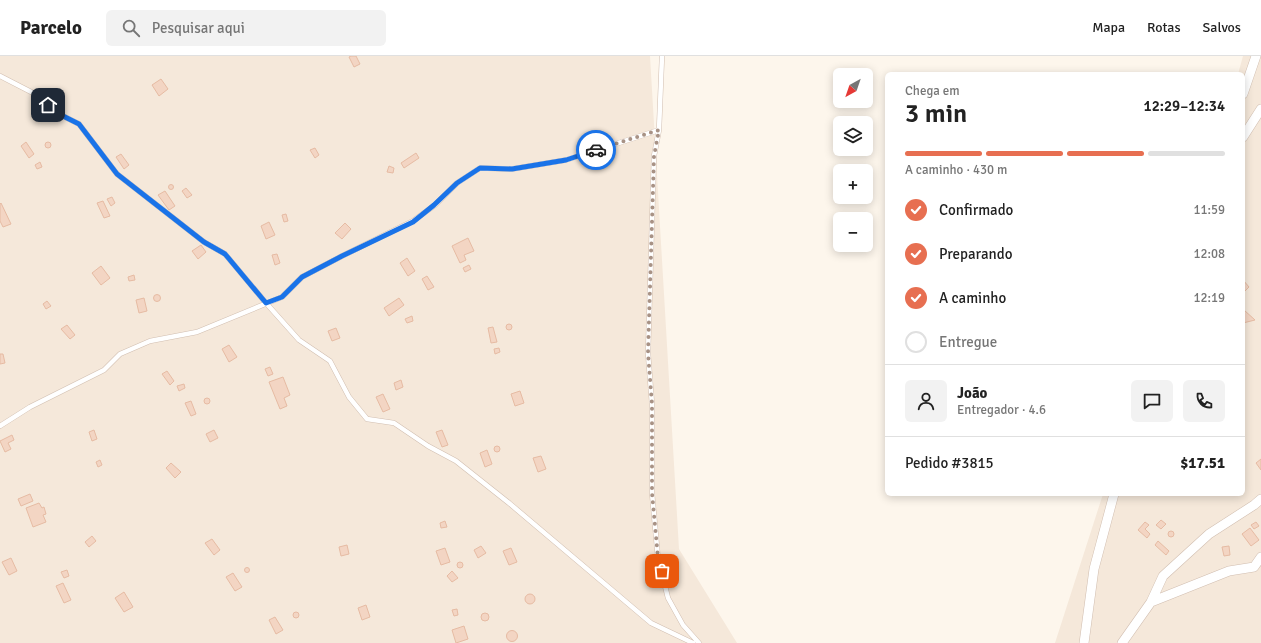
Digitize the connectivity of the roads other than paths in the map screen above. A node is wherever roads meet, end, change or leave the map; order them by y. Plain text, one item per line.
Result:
1 (662, 56) edge
2 (1256, 56) edge
3 (0, 76) edge
4 (1245, 88) edge
5 (1261, 109) edge
6 (659, 130) junction
7 (1245, 134) edge
8 (266, 303) junction
9 (0, 426) edge
10 (1113, 496) edge
11 (1261, 499) edge
12 (1261, 557) edge
13 (1151, 602) junction
14 (693, 643) edge
15 (700, 643) edge
16 (1084, 643) edge
17 (1122, 643) edge

1 - 6 lane
2 - 4 street
3 - 8 lane
5 - 7 street
6 - 8 lane
6 - 15 lane
8 - 9 lane
8 - 14 lane
10 - 16 street
11 - 13 street
12 - 13 street
13 - 17 street

